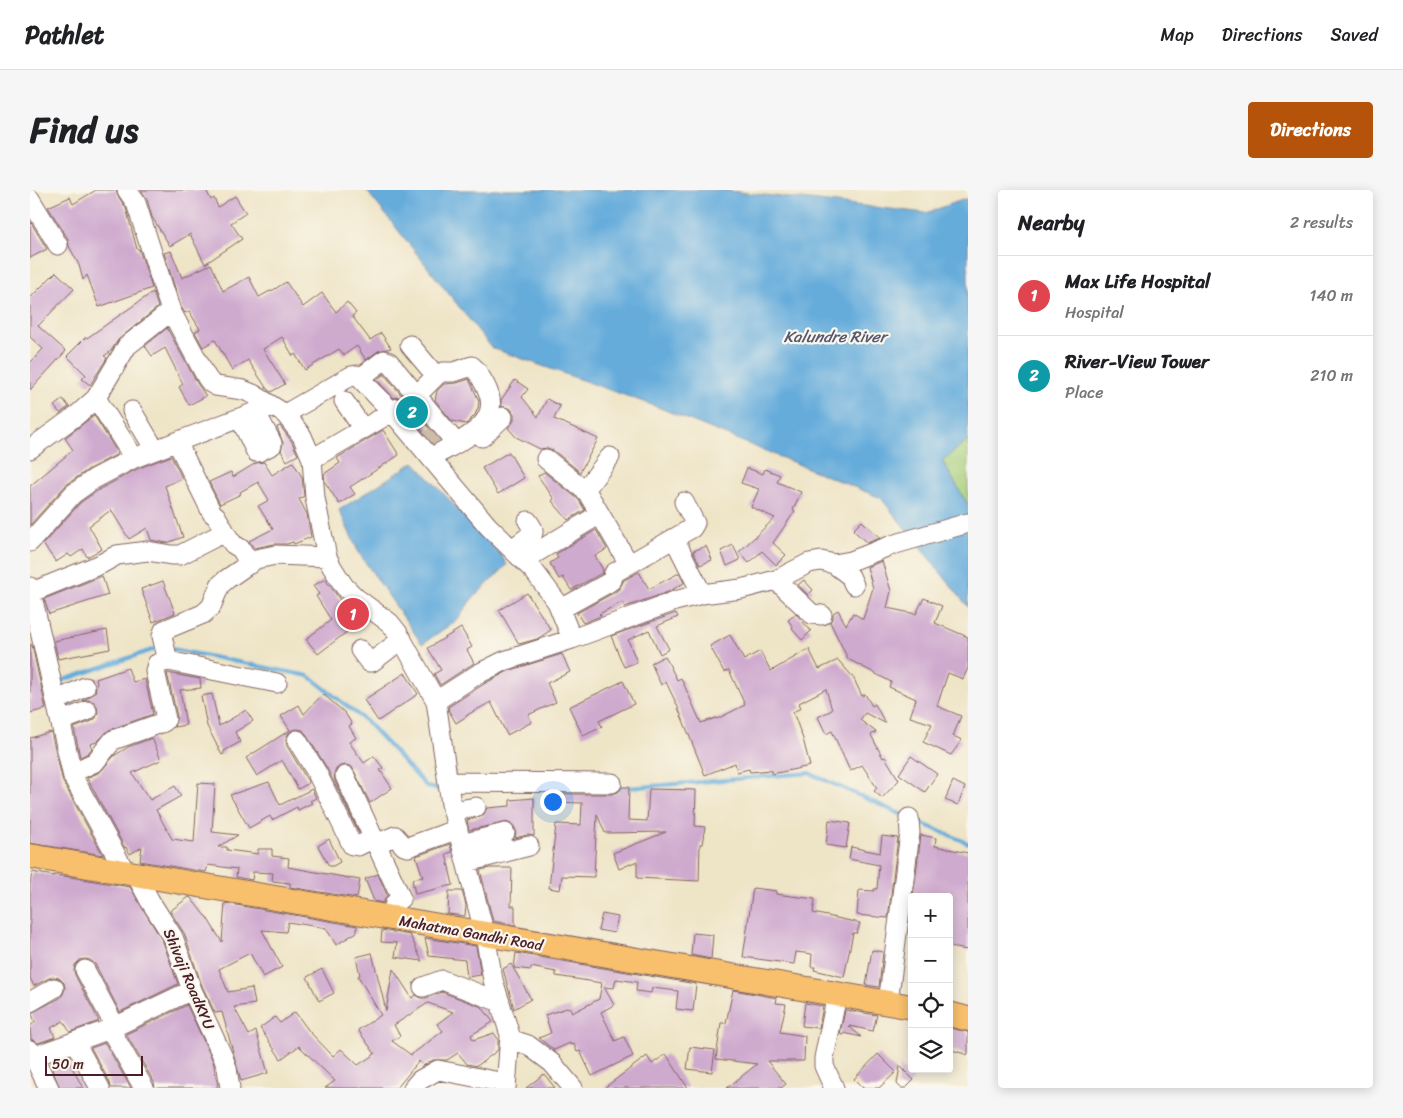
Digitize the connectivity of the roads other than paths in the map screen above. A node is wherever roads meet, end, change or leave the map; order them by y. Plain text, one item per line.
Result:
1 (34, 190) edge
2 (127, 190) edge
3 (30, 191) edge
4 (30, 199) edge
5 (58, 245) dead end
6 (171, 311) junction
7 (410, 345) dead end
8 (436, 376) junction
9 (360, 378) junction
10 (416, 396) junction
11 (96, 398) junction
12 (344, 401) dead end
13 (394, 409) junction
14 (132, 411) dead end
15 (263, 413) junction
16 (503, 417) dead end
17 (363, 429) junction
18 (178, 442) junction
19 (437, 445) junction
20 (30, 449) edge
21 (155, 450) junction
22 (610, 457) dead end
23 (134, 458) junction
24 (546, 459) dead end
25 (312, 460) junction
26 (585, 490) junction
27 (684, 502) dead end
28 (600, 514) junction
29 (528, 521) dead end
30 (968, 524) edge
31 (225, 532) junction
32 (674, 538) junction
33 (30, 542) edge
34 (518, 554) junction
35 (327, 557) junction
36 (250, 564) junction
37 (629, 564) junction
38 (834, 564) junction
39 (776, 580) junction
40 (854, 585) dead end
41 (31, 589) edge
42 (702, 594) junction
43 (561, 609) junction
44 (822, 616) dead end
45 (34, 621) edge
46 (402, 639) junction
47 (572, 639) junction
48 (360, 650) dead end
49 (168, 659) junction
50 (277, 683) dead end
51 (85, 687) dead end
52 (54, 696) junction
53 (436, 701) junction
54 (86, 711) dead end
55 (297, 740) dead end
56 (72, 773) junction
57 (345, 776) dead end
58 (612, 784) dead end
59 (451, 798) junction
60 (476, 806) dead end
61 (909, 818) dead end
62 (505, 833) dead end
63 (460, 836) junction
64 (375, 841) junction
65 (529, 846) dead end
66 (30, 856) edge
67 (466, 862) junction
68 (131, 874) junction
69 (390, 919) junction
70 (485, 935) junction
71 (86, 970) dead end
72 (422, 986) dead end
73 (54, 988) dead end
74 (192, 990) junction
75 (837, 995) junction
76 (30, 1002) edge
77 (500, 1002) junction
78 (888, 1003) junction
79 (908, 1006) edge
80 (953, 1015) edge
81 (968, 1019) edge
82 (112, 1028) junction
83 (510, 1039) junction
84 (74, 1042) junction
85 (32, 1053) edge
86 (505, 1086) edge
87 (49, 1088) edge
88 (100, 1088) edge
89 (144, 1088) edge
90 (230, 1088) edge
91 (413, 1088) edge
92 (572, 1088) edge
93 (834, 1088) edge

1 - 3 street
2 - 6 street
4 - 5 street
6 - 11 street
6 - 15 street
7 - 8 street
8 - 10 street
8 - 19 street
9 - 10 street
9 - 13 street
9 - 15 street
10 - 19 street
11 - 20 street
11 - 23 street
12 - 17 street
13 - 17 street
13 - 19 street
14 - 21 street
15 - 18 street
15 - 25 street
16 - 19 street
17 - 25 street
18 - 21 street
18 - 31 street
19 - 34 street
21 - 23 street
22 - 26 street
23 - 33 street
24 - 26 street
25 - 35 street
26 - 28 street
27 - 32 street
28 - 34 street
28 - 37 street
29 - 34 street
30 - 38 street
31 - 36 street
31 - 41 street
32 - 37 street
32 - 42 street
34 - 43 street
35 - 36 street
35 - 46 street
36 - 49 street
37 - 43 street
38 - 39 street
38 - 40 street
39 - 42 street
39 - 44 street
41 - 45 street, Shivaji RoadKYU
42 - 47 street
43 - 47 street
45 - 52 street, Shivaji RoadKYU
46 - 48 street
46 - 53 street
47 - 53 street
49 - 50 street
49 - 56 street
51 - 52 street
52 - 54 street
52 - 56 street, Shivaji RoadKYU
53 - 59 street
55 - 64 street
56 - 68 street, Shivaji RoadKYU
57 - 64 street
58 - 59 street
59 - 60 street
59 - 63 street
61 - 78 street
62 - 63 street
63 - 64 street
63 - 67 street
64 - 69 street
65 - 67 street
66 - 68 main road, Mahatma Gandhi Road
67 - 70 street
68 - 69 main road, Mahatma Gandhi Road
68 - 74 street, Shivaji RoadKYU
69 - 70 main road, Mahatma Gandhi Road
70 - 75 main road, Mahatma Gandhi Road
70 - 77 street
71 - 82 street
72 - 77 street
73 - 76 street
74 - 82 street
74 - 90 street, Shivaji RoadKYU
75 - 78 main road, Mahatma Gandhi Road
75 - 93 street
77 - 83 street
78 - 79 main road, Mahatma Gandhi Road
80 - 81 main road
82 - 84 street
82 - 89 street
83 - 86 street
83 - 92 street
84 - 85 street
84 - 88 street
85 - 87 street
86 - 91 street

